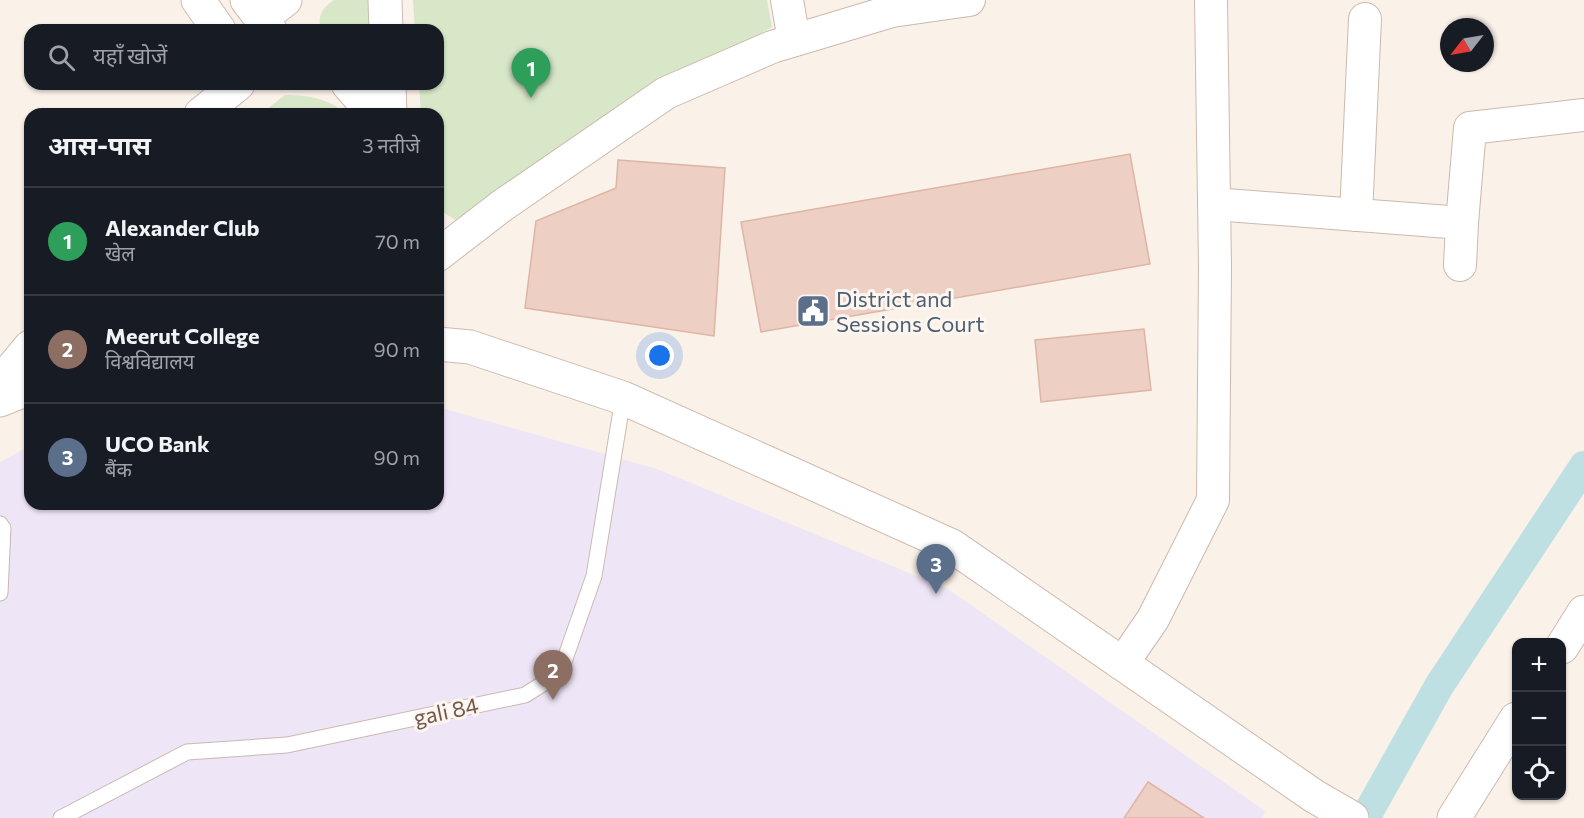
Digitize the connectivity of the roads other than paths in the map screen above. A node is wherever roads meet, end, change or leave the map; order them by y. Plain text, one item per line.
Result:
1 (198, 0) edge
2 (385, 0) edge
3 (787, 0) edge
4 (969, 0) edge
5 (1211, 0) edge
6 (1365, 19) dead end
7 (215, 24) edge
8 (386, 24) edge
9 (794, 40) junction
10 (231, 90) edge
11 (353, 90) edge
12 (389, 90) edge
13 (208, 108) edge
14 (369, 108) edge
15 (390, 108) edge
16 (1584, 115) edge
17 (1214, 204) junction
18 (1356, 215) junction
19 (1462, 223) junction
20 (444, 250) edge
21 (1460, 265) dead end
22 (444, 324) edge
23 (444, 345) edge
24 (470, 347) junction
25 (24, 354) edge
26 (0, 382) edge
27 (24, 390) edge
28 (623, 398) junction
29 (0, 400) edge
30 (0, 524) edge
31 (0, 593) edge
32 (1584, 612) edge
33 (1566, 641) edge
34 (1122, 664) junction
35 (1512, 725) edge
36 (1327, 811) edge
37 (61, 818) edge
38 (1454, 818) edge

1 - 7 street
2 - 8 street
3 - 9 street
4 - 9 street
5 - 17 street
6 - 18 street
9 - 20 street
10 - 13 street
11 - 14 street
12 - 15 street
16 - 19 street
17 - 18 street
17 - 34 street
18 - 19 street
19 - 21 street
22 - 24 street
23 - 24 street
24 - 28 street
25 - 26 street
27 - 29 street
28 - 34 street
28 - 37 lane, gali 84
30 - 31 lane
32 - 33 street
34 - 36 street
35 - 38 street

